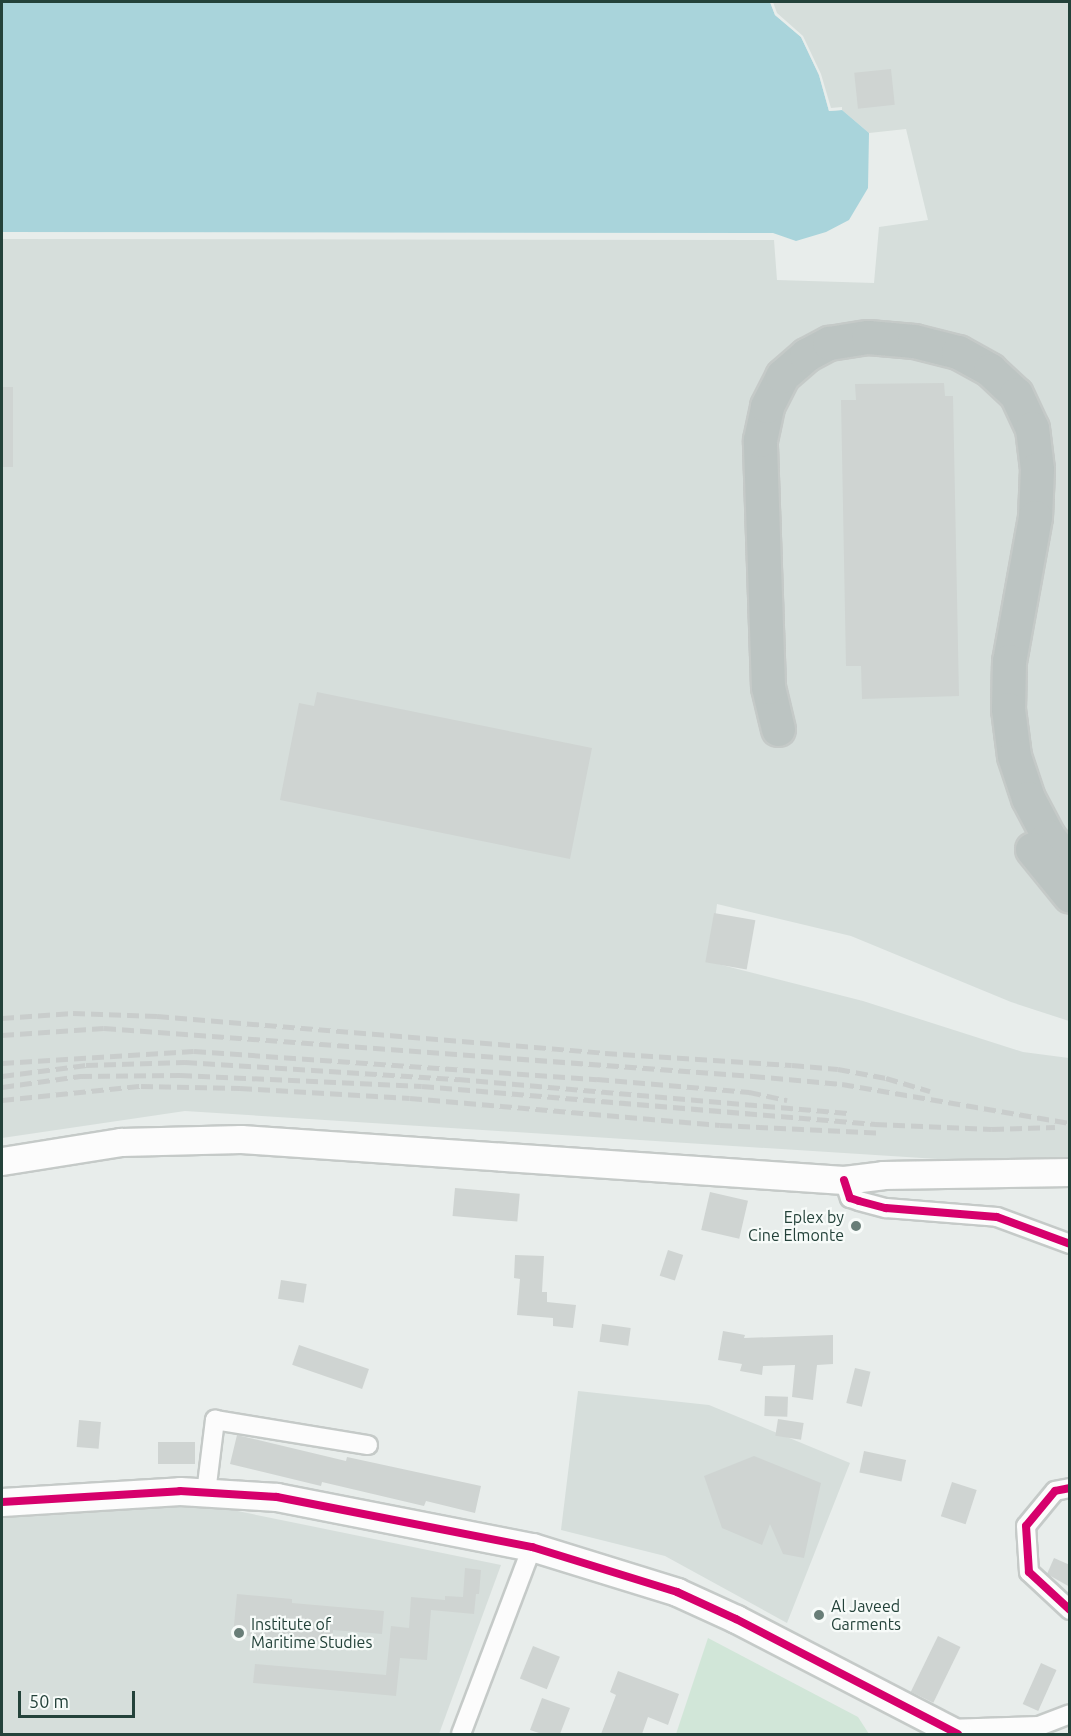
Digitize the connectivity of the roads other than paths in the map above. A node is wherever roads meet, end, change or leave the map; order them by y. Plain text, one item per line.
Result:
1 (1010, 596) junction
2 (1070, 864) edge
3 (1070, 896) edge
4 (2, 1161) edge
5 (1070, 1172) edge
6 (844, 1180) junction
7 (1070, 1244) edge
8 (368, 1445) dead end
9 (1070, 1488) edge
10 (206, 1492) junction
11 (2, 1502) edge
12 (532, 1547) junction
13 (1070, 1610) edge
14 (1070, 1714) edge
15 (953, 1732) edge
16 (460, 1734) edge

1 - 1 highway
1 - 2 highway
1 - 3 highway
4 - 6 main road
5 - 6 main road
6 - 7 street
8 - 10 street
9 - 13 street
10 - 11 main road
10 - 12 main road
12 - 15 main road
12 - 16 street
14 - 15 street

